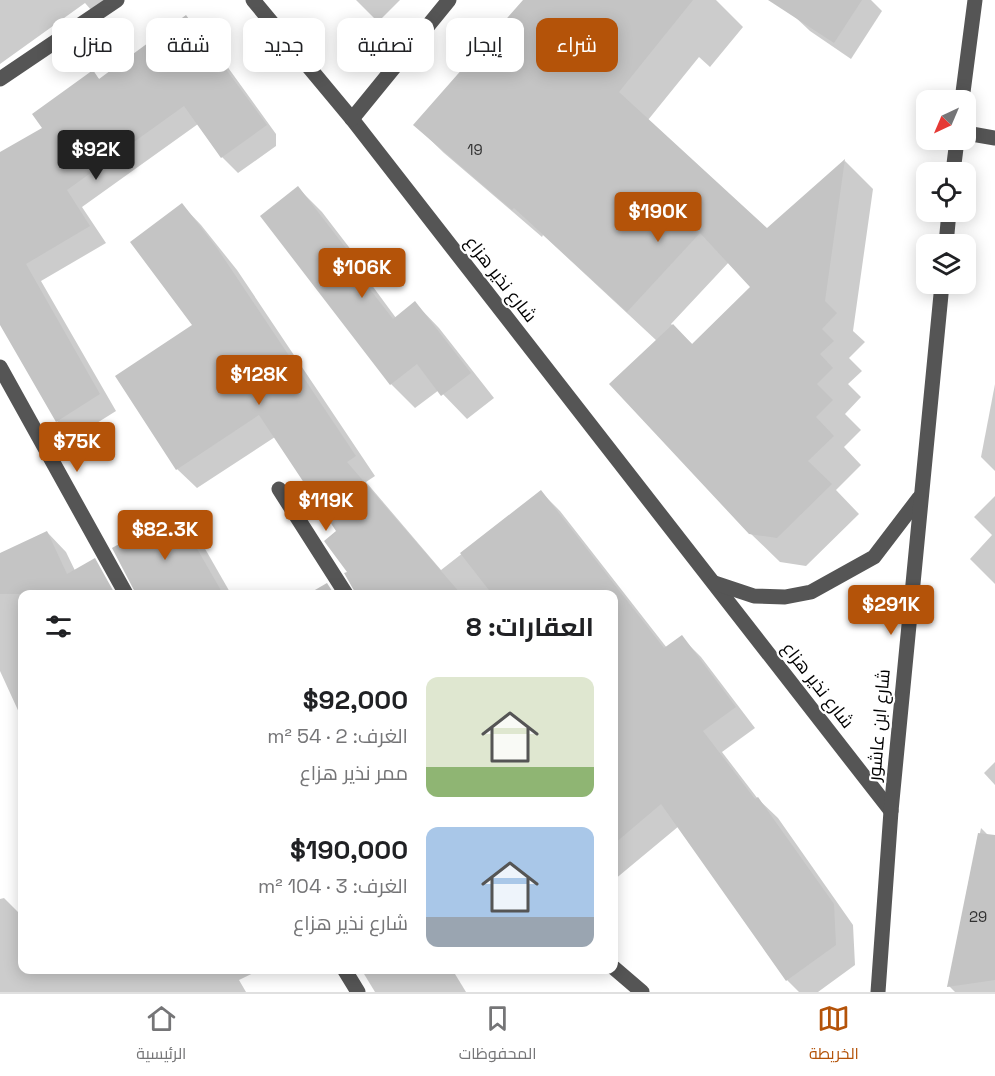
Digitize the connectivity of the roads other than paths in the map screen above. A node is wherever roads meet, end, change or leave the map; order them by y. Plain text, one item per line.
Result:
1 (117, 0) edge
2 (253, 0) edge
3 (449, 0) edge
4 (975, 0) edge
5 (0, 79) edge
6 (963, 90) edge
7 (352, 119) junction
8 (976, 135) edge
9 (995, 138) edge
10 (941, 294) edge
11 (0, 368) edge
12 (279, 489) dead end
13 (920, 495) junction
14 (715, 583) junction
15 (124, 590) edge
16 (343, 590) edge
17 (891, 811) junction
18 (618, 971) edge
19 (347, 974) edge
20 (358, 992) edge
21 (642, 992) edge
22 (878, 992) edge

1 - 5 street
2 - 7 street, شارع نذير هزاع
3 - 7 street
4 - 6 street
7 - 14 street, شارع نذير هزاع
8 - 9 street
10 - 13 street, شارع ابن عاشور
11 - 15 street
12 - 16 street
13 - 14 street
13 - 17 street, شارع ابن عاشور
14 - 17 street, شارع نذير هزاع
17 - 22 street, شارع ابن عاشور
18 - 21 street
19 - 20 street

